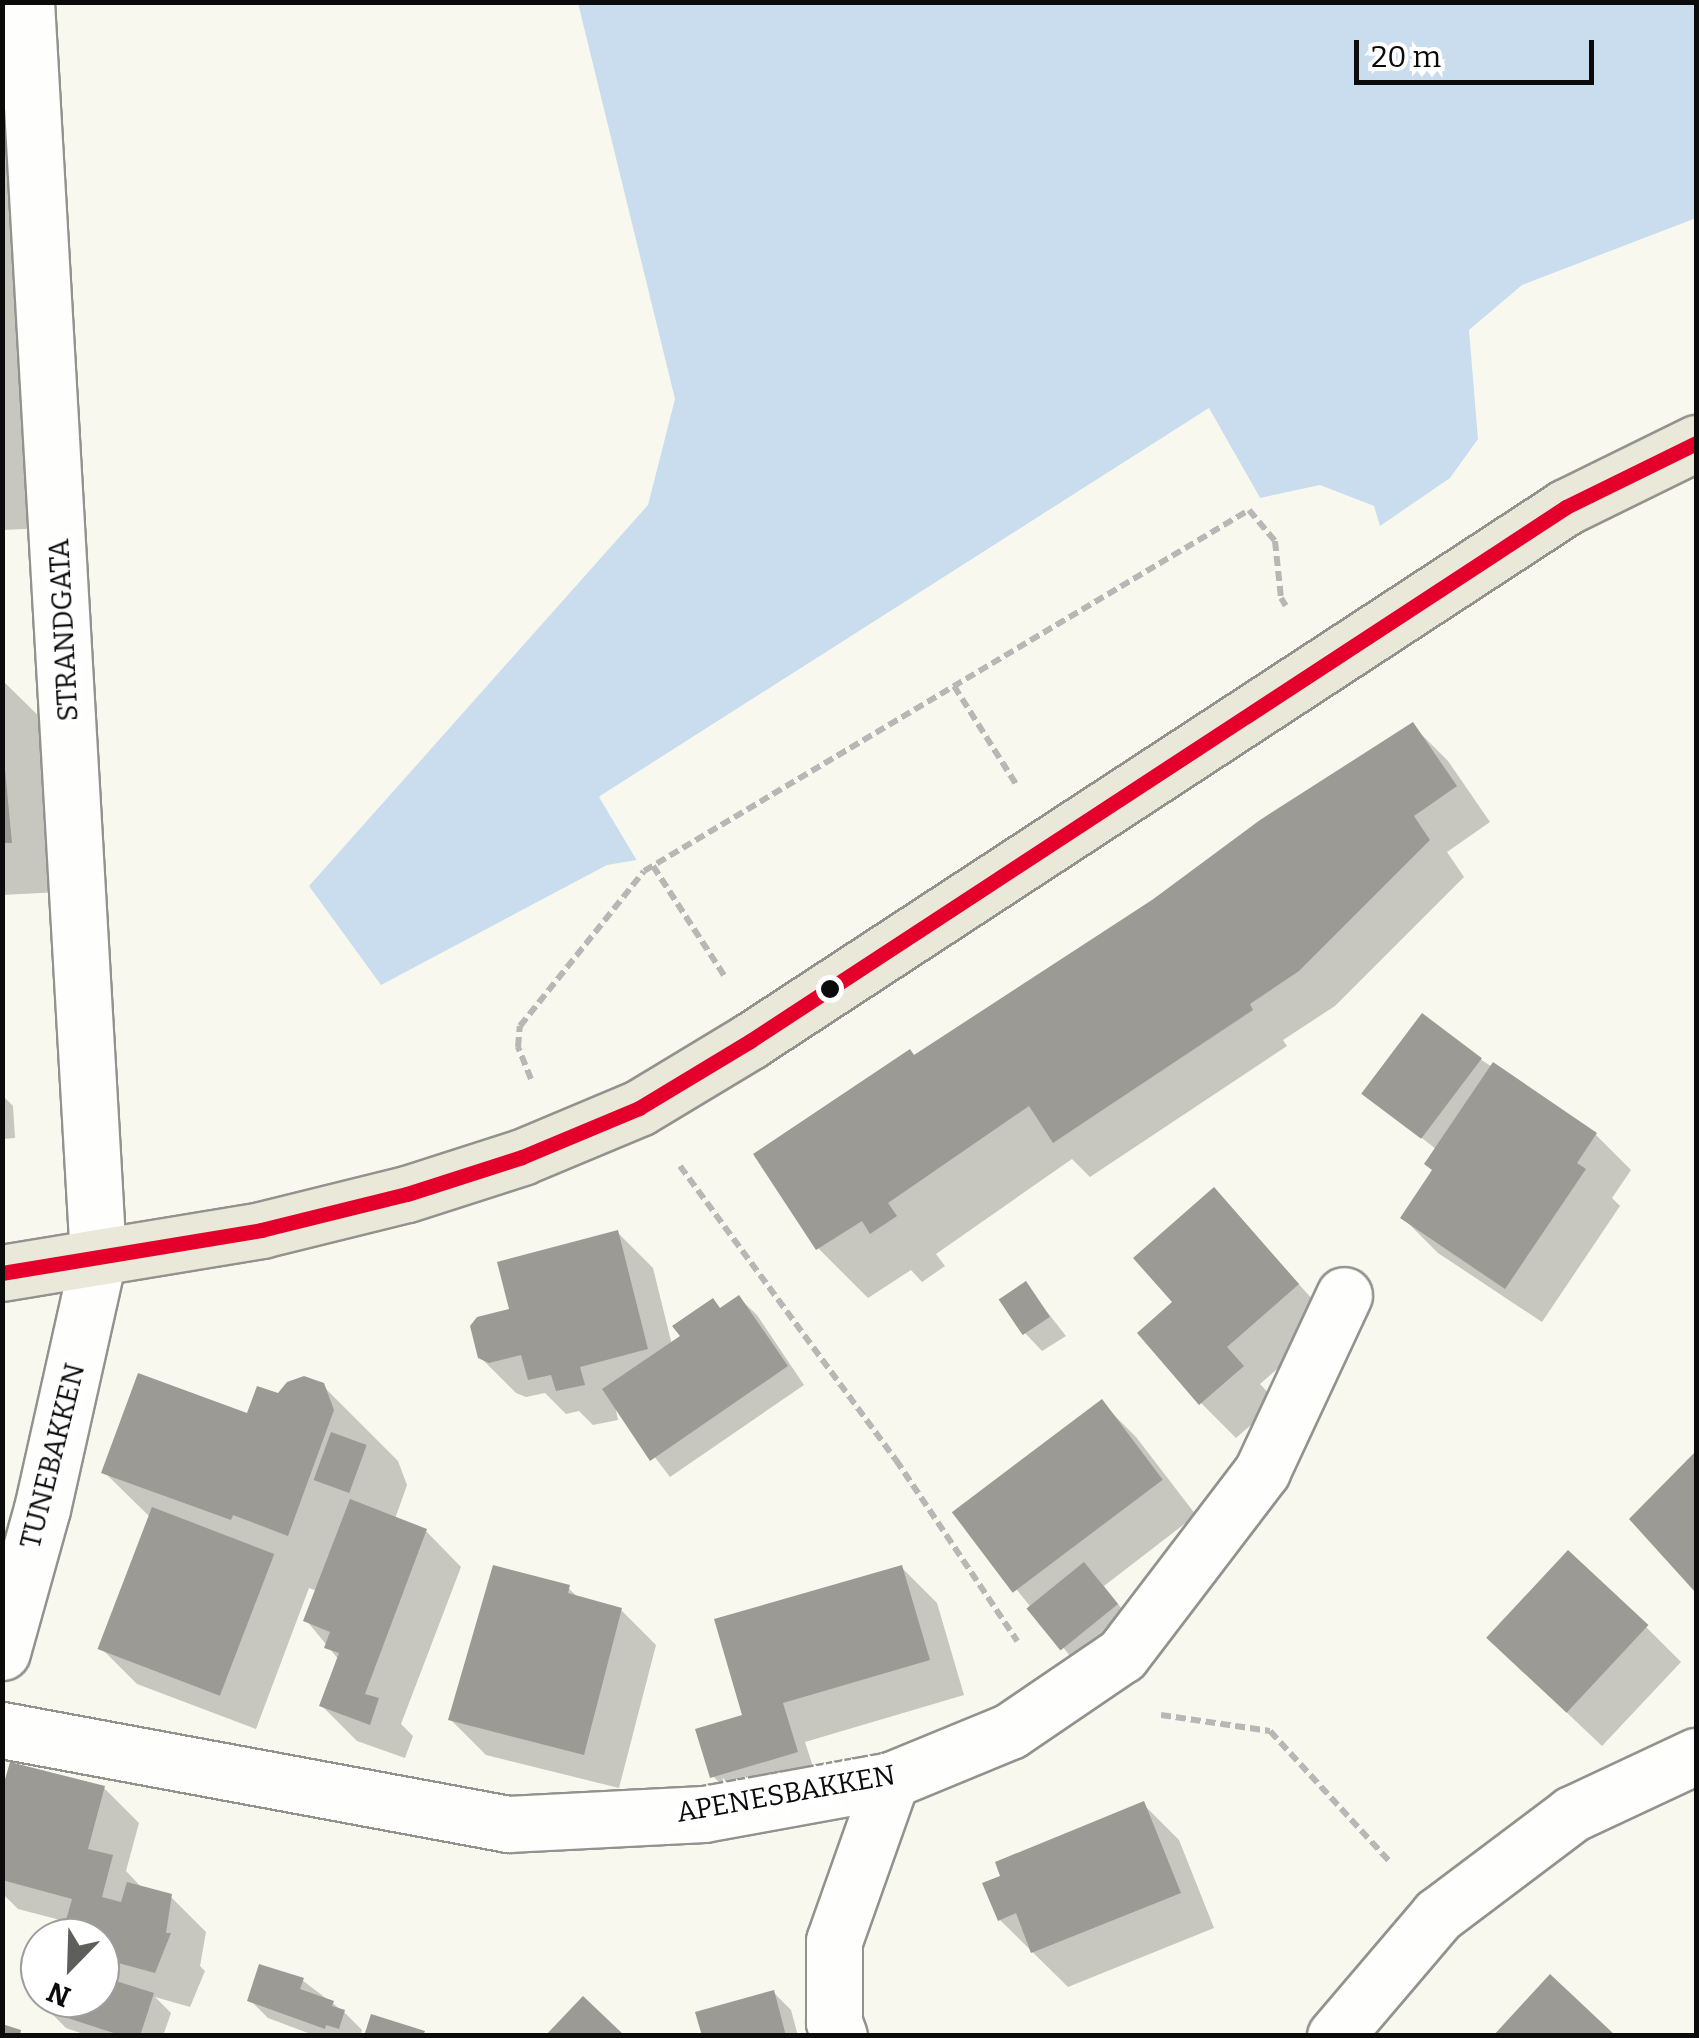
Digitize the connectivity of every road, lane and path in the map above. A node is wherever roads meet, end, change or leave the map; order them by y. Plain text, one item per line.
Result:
1 (26, 2) edge
2 (1696, 443) edge
3 (1289, 610) dead end
4 (954, 686) junction
5 (1024, 798) dead end
6 (653, 866) junction
7 (728, 982) dead end
8 (535, 1090) dead end
9 (726, 1232) dead end
10 (98, 1258) junction
11 (2, 1273) edge
12 (1344, 1295) dead end
13 (896, 1460) dead end
14 (2, 1652) edge
15 (2, 1730) edge
16 (1270, 1731) dead end
17 (1696, 1756) edge
18 (890, 1780) junction
19 (1438, 1915) junction
20 (839, 2036) edge
21 (1336, 2036) edge

1 - 10 street, STRANDGATA
2 - 10 main road
3 - 4 path
4 - 5 path
4 - 6 path
6 - 7 path
6 - 8 path
9 - 13 path
10 - 11 main road
10 - 14 street, TUNEBAKKEN
12 - 18 street, APENESBAKKEN
15 - 18 street, APENESBAKKEN
16 - 19 path
17 - 19 street
18 - 20 street
19 - 21 street

